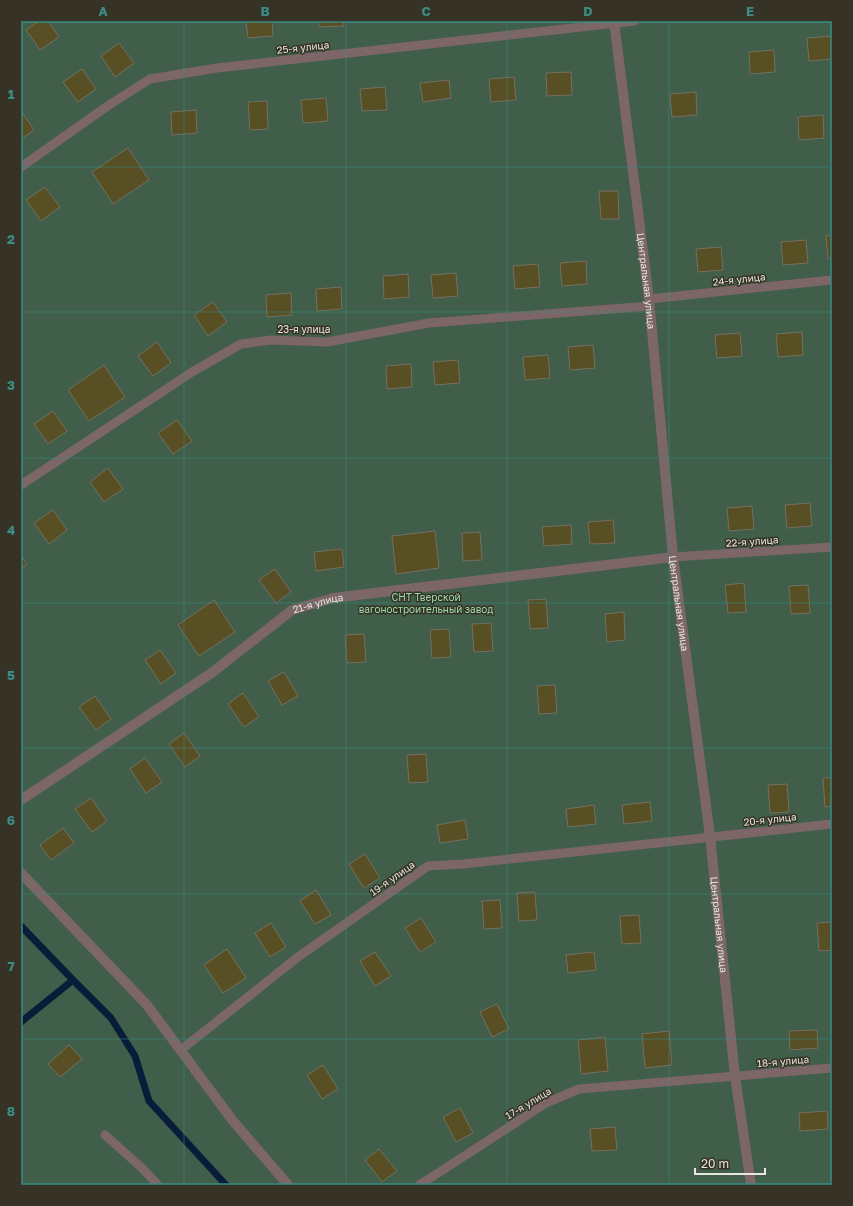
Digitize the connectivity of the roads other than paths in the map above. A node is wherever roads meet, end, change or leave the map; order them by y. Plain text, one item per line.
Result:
1 (635, 21) edge
2 (614, 22) edge
3 (21, 168) edge
4 (832, 280) edge
5 (650, 302) junction
6 (21, 485) edge
7 (832, 547) edge
8 (673, 557) junction
9 (21, 800) edge
10 (832, 824) edge
11 (710, 836) junction
12 (21, 873) edge
13 (180, 1050) junction
14 (832, 1068) edge
15 (735, 1076) junction
16 (105, 1135) dead end
17 (158, 1185) edge
18 (288, 1185) edge
19 (418, 1185) edge
20 (751, 1185) edge

1 - 2 lane, 25-я улица
2 - 3 lane, 25-я улица
2 - 5 street, Центральная улица
4 - 5 lane, 24-я улица
5 - 6 lane, 23-я улица
5 - 8 street, Центральная улица
7 - 8 lane, 22-я улица
8 - 9 street, 21-я улица
8 - 11 street, Центральная улица
10 - 11 lane, 20-я улица
11 - 13 lane, 19-я улица
11 - 15 street, Центральная улица
12 - 13 street
13 - 18 street
14 - 15 lane, 18-я улица
15 - 19 lane, 17-я улица
15 - 20 street, Центральная улица
16 - 17 lane

